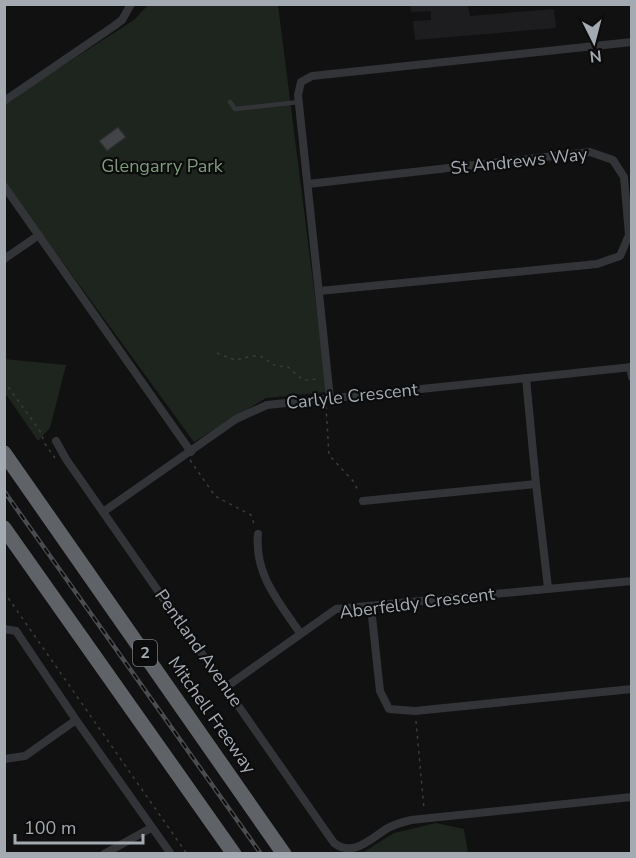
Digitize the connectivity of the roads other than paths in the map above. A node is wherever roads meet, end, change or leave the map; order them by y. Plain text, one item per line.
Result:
1 (131, 4) edge
2 (632, 42) edge
3 (4, 101) edge
4 (230, 102) dead end
5 (299, 102) junction
6 (308, 184) junction
7 (4, 186) edge
8 (39, 235) junction
9 (4, 259) edge
10 (319, 291) junction
11 (631, 367) edge
12 (632, 377) edge
13 (526, 378) junction
14 (328, 398) junction
15 (56, 441) dead end
16 (4, 453) edge
17 (189, 453) junction
18 (536, 484) junction
19 (363, 501) road end
20 (104, 512) junction
21 (4, 528) edge
22 (258, 534) road end
23 (632, 581) edge
24 (548, 588) junction
25 (370, 607) junction
26 (4, 629) edge
27 (300, 633) junction
28 (226, 687) junction
29 (632, 689) edge
30 (76, 720) junction
31 (4, 759) edge
32 (632, 797) edge
33 (152, 828) junction
34 (104, 854) edge
35 (171, 854) edge
36 (234, 854) edge
37 (284, 854) edge

1 - 3 street
2 - 5 street
4 - 5 lane
5 - 6 street
6 - 10 street
6 - 10 street, St Andrews Way
7 - 8 street
8 - 9 street
8 - 17 street
10 - 14 street
11 - 12 street
11 - 13 street, Carlyle Crescent
13 - 14 street, Carlyle Crescent
13 - 18 street
14 - 17 street, Carlyle Crescent
15 - 20 street, Pentland Avenue
16 - 37 highway, Mitchell Freeway / 2
17 - 20 street, Carlyle Crescent
18 - 19 street
18 - 24 street
20 - 28 street, Pentland Avenue
21 - 36 highway, 2
22 - 27 street
23 - 24 street, Aberfeldy Crescent
24 - 25 street, Aberfeldy Crescent
25 - 27 street, Aberfeldy Crescent
25 - 29 street
26 - 30 street
27 - 28 street, Aberfeldy Crescent
28 - 32 street, Pentland Avenue
30 - 31 street
30 - 33 street
33 - 34 street
33 - 35 street

